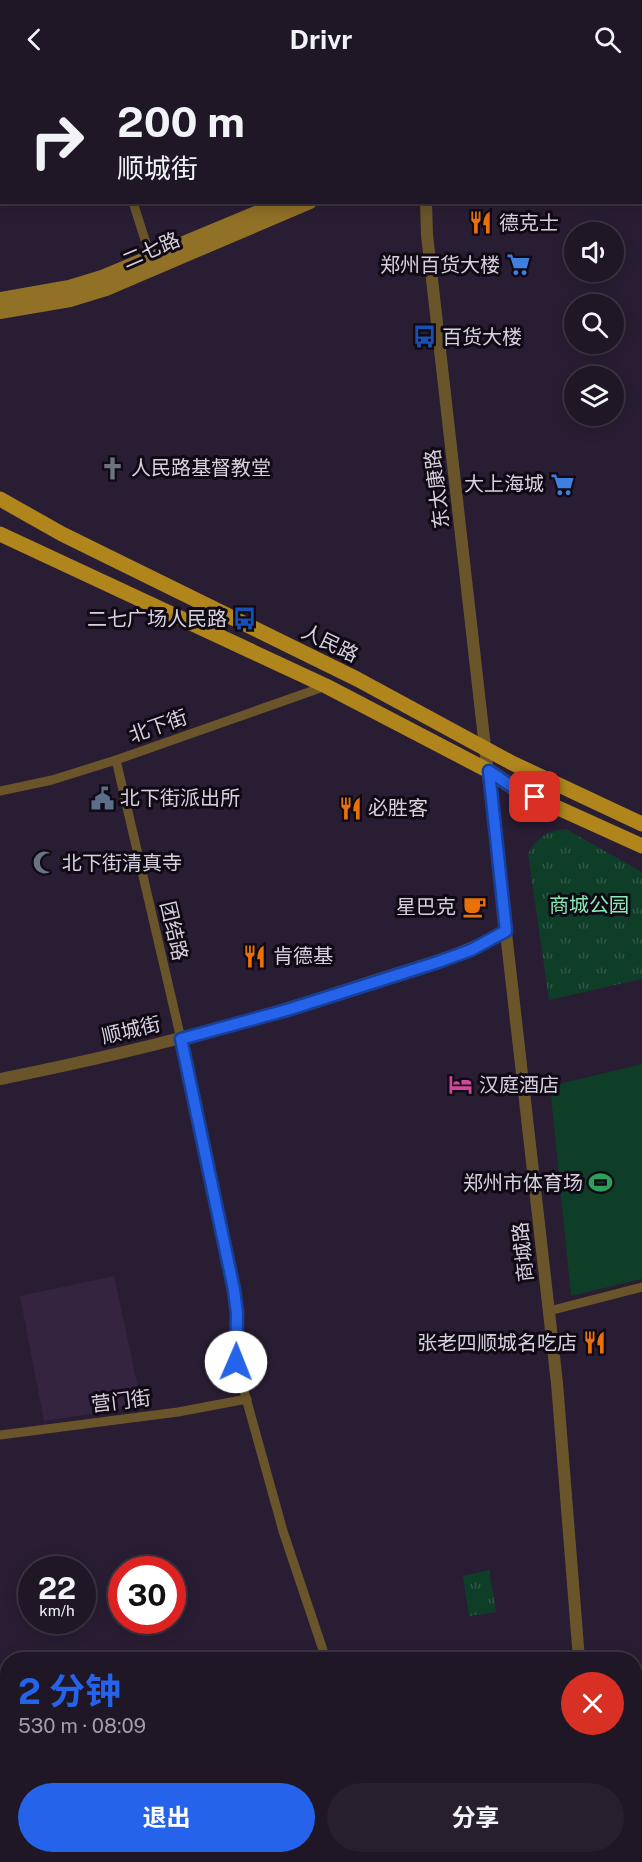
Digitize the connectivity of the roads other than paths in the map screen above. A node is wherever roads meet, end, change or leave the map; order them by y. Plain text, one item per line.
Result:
1 (134, 204) edge
2 (277, 204) edge
3 (305, 204) edge
4 (426, 204) edge
5 (151, 259) junction
6 (0, 298) edge
7 (0, 312) edge
8 (0, 499) edge
9 (0, 534) edge
10 (326, 686) junction
11 (487, 748) junction
12 (116, 760) junction
13 (489, 771) junction
14 (0, 791) edge
15 (642, 824) edge
16 (642, 846) edge
17 (506, 931) junction
18 (181, 1039) junction
19 (0, 1079) edge
20 (642, 1287) edge
21 (549, 1311) junction
22 (247, 1399) junction
23 (0, 1435) edge
24 (324, 1652) edge
25 (578, 1652) edge

1 - 5 street
2 - 5 main road, 二七路
3 - 7 main road, 二七路
4 - 11 street, 东太康路
5 - 6 main road, 二七路
8 - 11 main road, 人民路
9 - 10 main road, 人民路
10 - 12 street, 北下街
10 - 13 main road, 人民路
11 - 13 street, 东太康路
11 - 15 main road, 人民路
12 - 14 street, 北下街
12 - 18 street, 团结路
13 - 16 main road, 人民路
13 - 17 street, 商城路
17 - 18 street, 顺城街
17 - 21 street, 商城路
18 - 19 street, 顺城街
18 - 22 street, 团结路
20 - 21 street
21 - 25 street, 商城路
22 - 23 street, 营门街
22 - 24 street, 团结路

